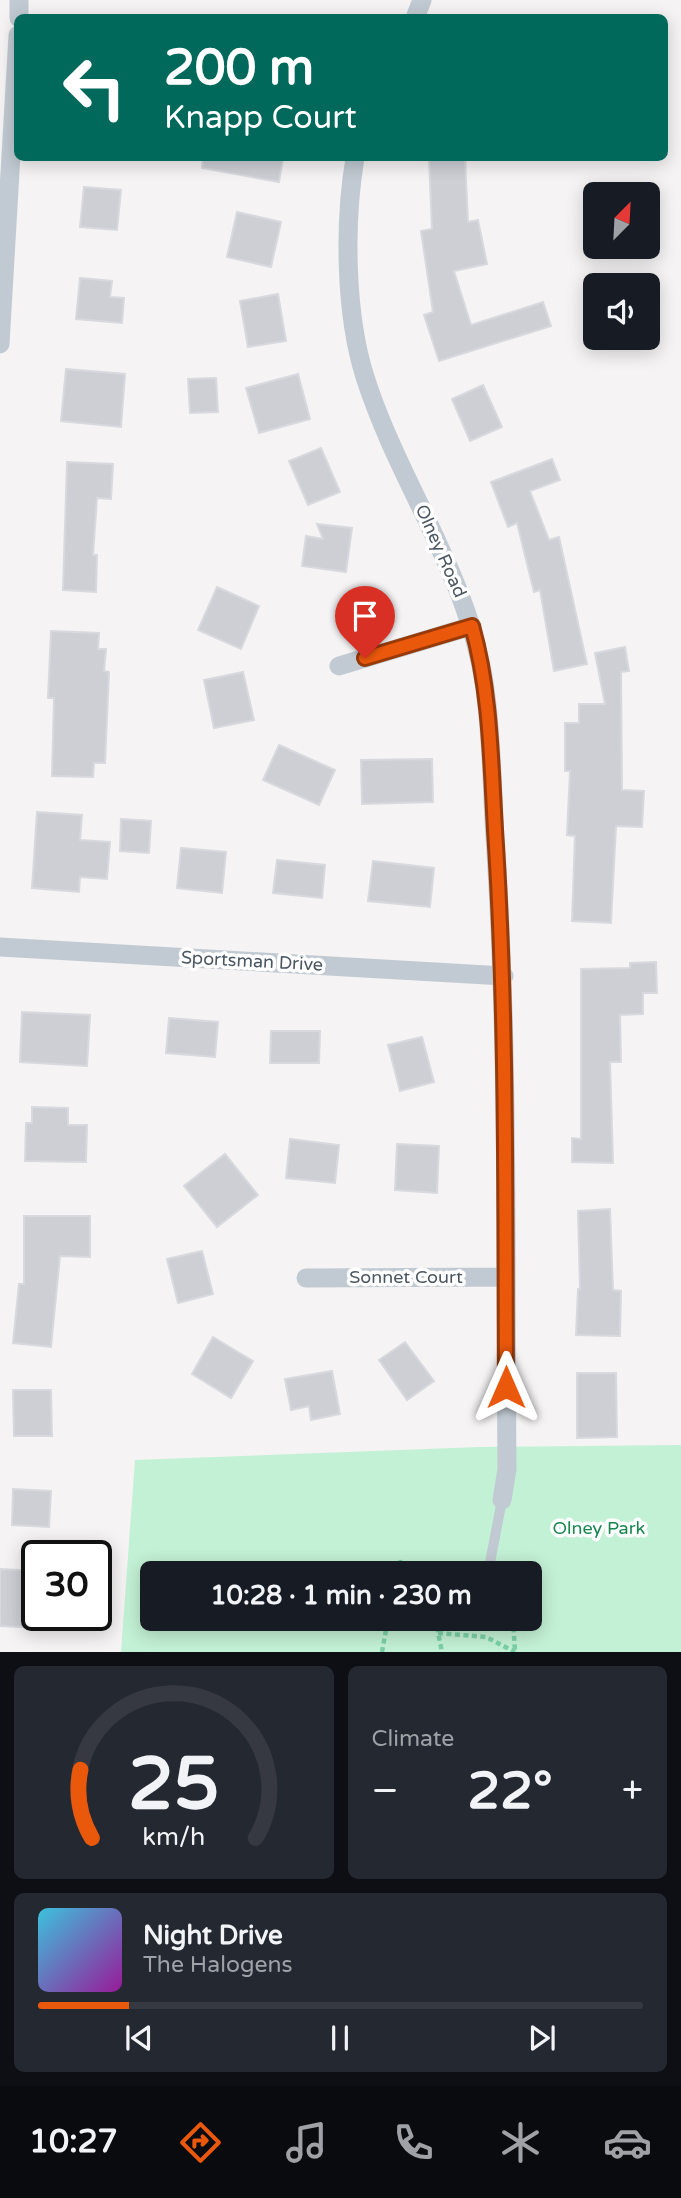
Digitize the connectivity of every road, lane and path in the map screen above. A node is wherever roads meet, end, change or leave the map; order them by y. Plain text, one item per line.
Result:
1 (14, 104) edge
2 (355, 161) edge
3 (0, 344) edge
4 (472, 626) junction
5 (339, 666) dead end
6 (0, 947) edge
7 (504, 976) junction
8 (506, 1277) junction
9 (306, 1278) dead end
10 (502, 1500) joint
11 (490, 1561) edge
12 (386, 1631) edge
13 (514, 1631) edge
14 (438, 1633) joint
15 (382, 1652) edge
16 (442, 1652) edge
17 (515, 1652) edge

1 - 3 street
2 - 4 street, Olney Road
4 - 5 street
4 - 7 street, Olney Road
6 - 7 street, Sportsman Drive
7 - 8 street, Olney Road
8 - 9 street, Sonnet Court
8 - 10 street, Olney Road
10 - 11 lane
12 - 15 path
13 - 17 path
14 - 16 path
14 - 17 path

